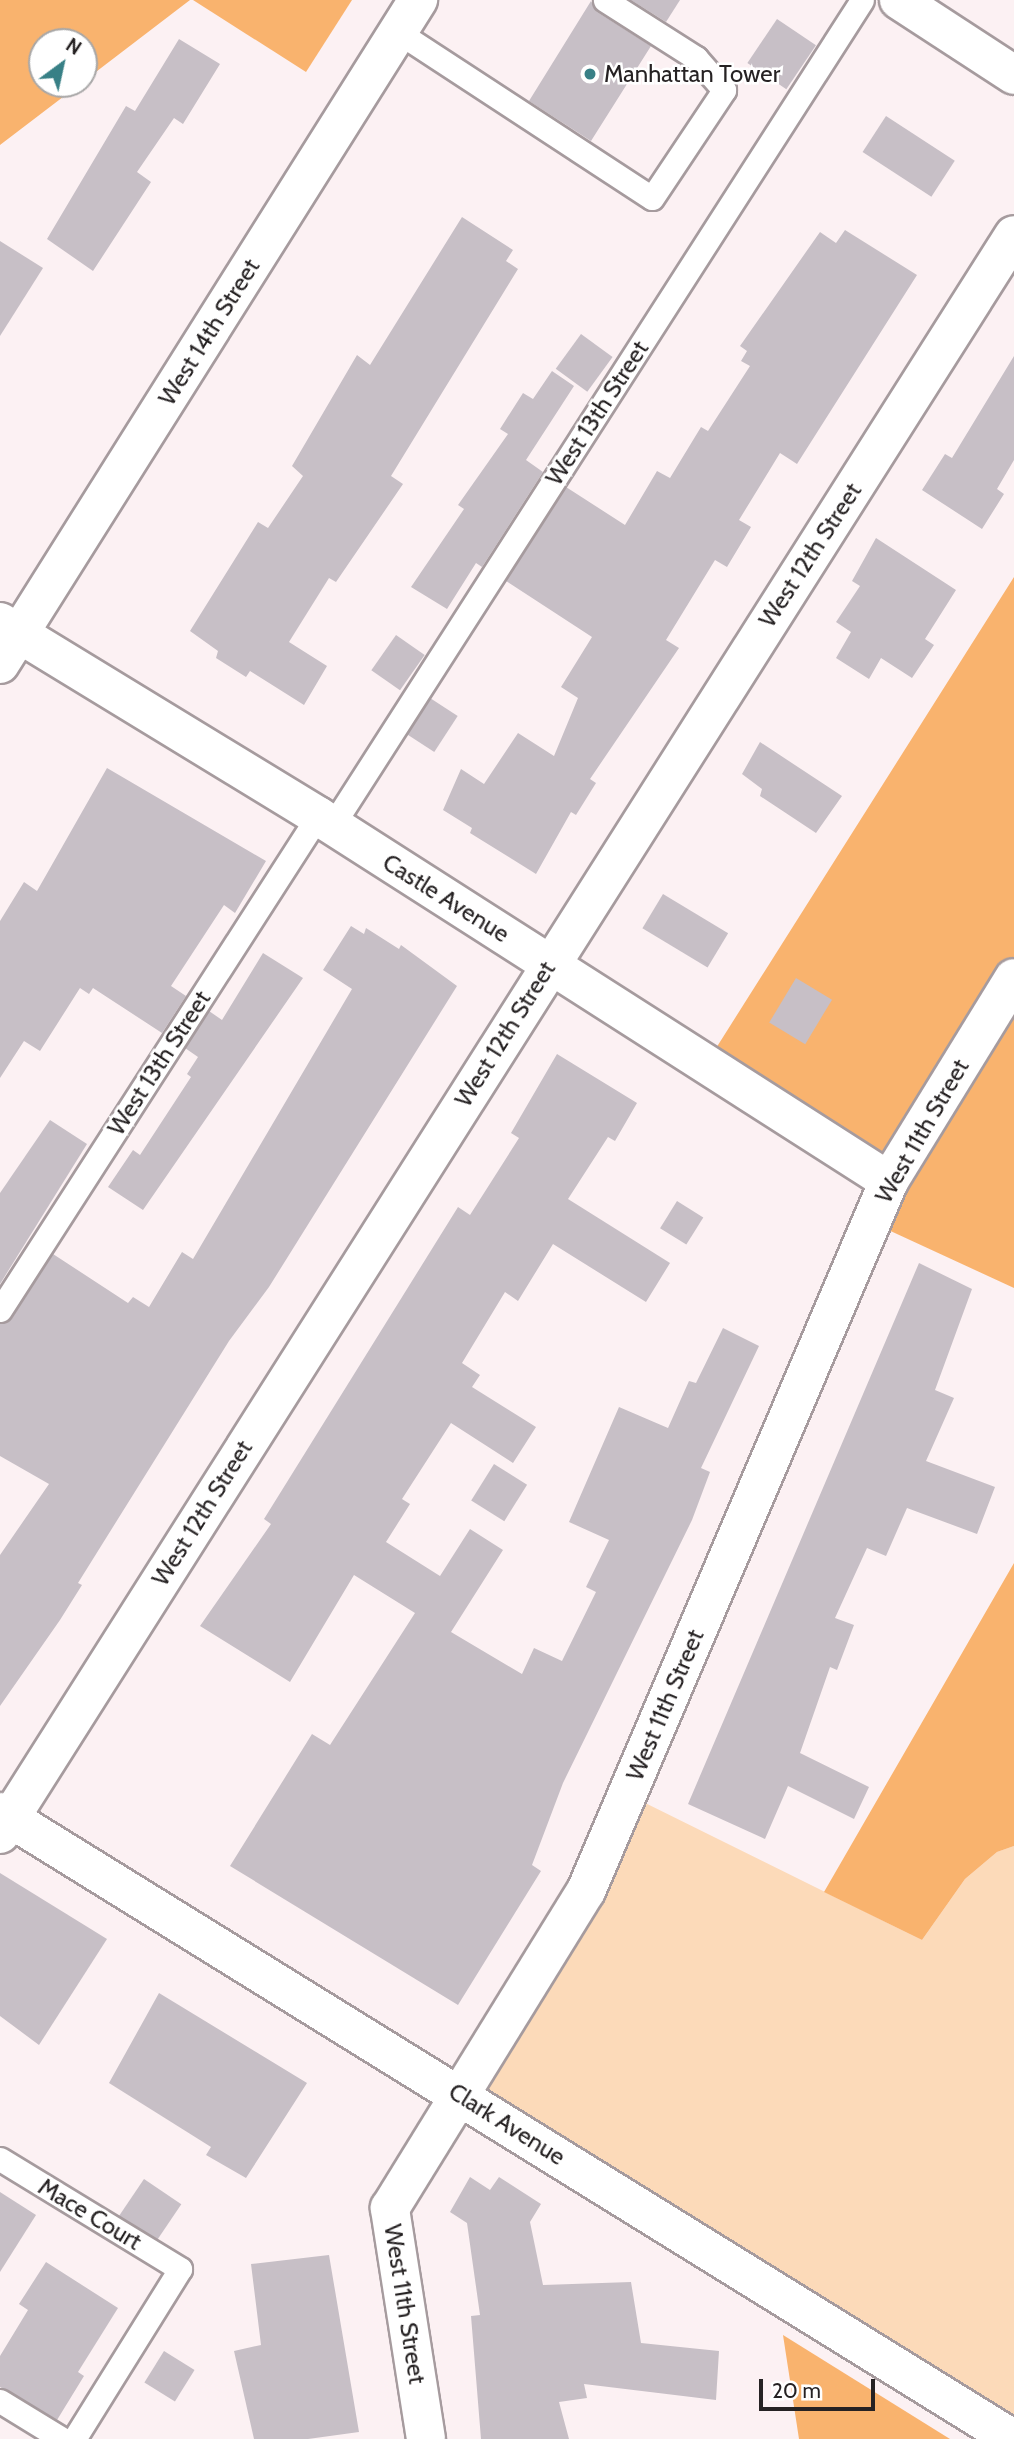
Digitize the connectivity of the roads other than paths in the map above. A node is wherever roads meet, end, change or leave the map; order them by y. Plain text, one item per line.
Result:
1 (418, 0) edge
2 (605, 0) edge
3 (862, 0) edge
4 (899, 0) edge
5 (398, 32) junction
6 (1014, 75) edge
7 (1014, 235) edge
8 (6, 640) edge
9 (325, 821) junction
10 (550, 964) junction
11 (1014, 978) edge
12 (889, 1181) junction
13 (0, 1310) edge
14 (3, 1821) edge
15 (462, 2095) junction
16 (0, 2159) edge
17 (0, 2401) edge
18 (62, 2439) edge
19 (74, 2439) edge
20 (426, 2439) edge
21 (1013, 2439) edge

1 - 5 street, West 14th Street
2 - 5 lane
3 - 9 lane, West 13th Street
4 - 6 street
5 - 8 street, West 14th Street
7 - 10 street, West 12th Street
8 - 9 street, Castle Avenue
9 - 10 street, Castle Avenue
9 - 13 lane, West 13th Street
10 - 12 street, Castle Avenue
10 - 14 street, West 12th Street
11 - 12 street, West 11th Street
12 - 15 street, West 11th Street
14 - 15 street, Clark Avenue
15 - 20 street, West 11th Street
15 - 21 street, Clark Avenue
16 - 19 lane, Mace Court
17 - 18 lane

